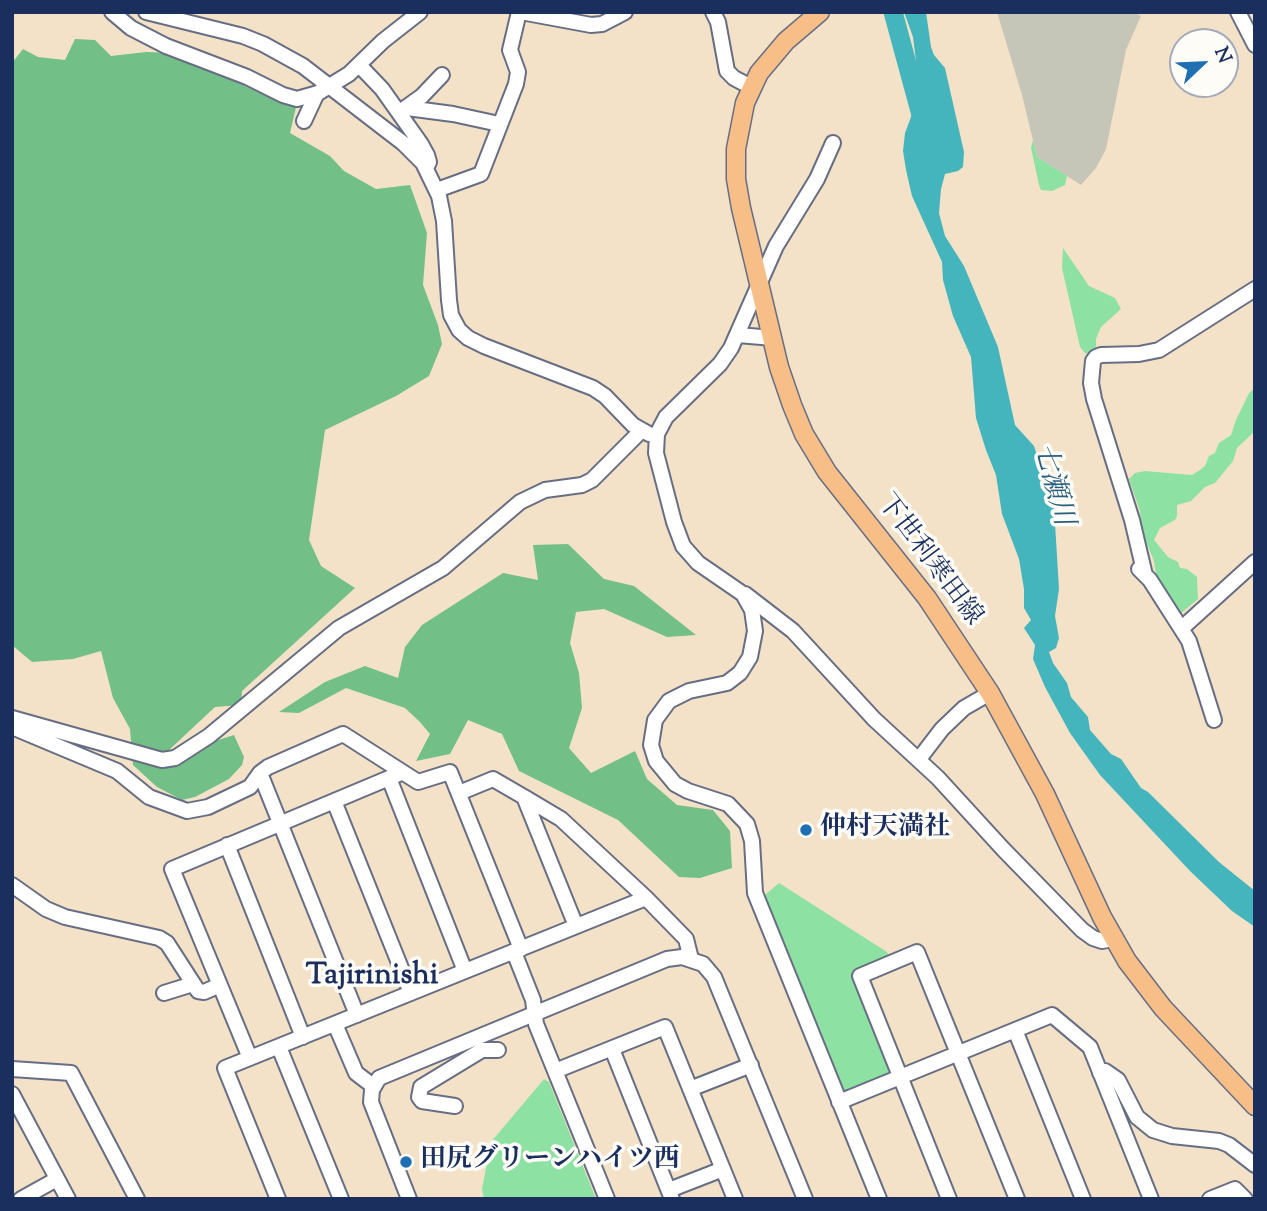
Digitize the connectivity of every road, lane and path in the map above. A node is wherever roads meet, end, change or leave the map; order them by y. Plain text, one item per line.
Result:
1 (112, 12) edge
2 (146, 12) edge
3 (420, 12) edge
4 (520, 12) edge
5 (625, 12) edge
6 (713, 12) edge
7 (1238, 12) edge
8 (818, 14) edge
9 (1255, 45) edge
10 (359, 65) junction
11 (442, 75) dead end
12 (751, 87) junction
13 (323, 90) junction
14 (403, 110) junction
15 (304, 121) dead end
16 (499, 124) junction
17 (833, 144) dead end
18 (426, 167) junction
19 (437, 190) junction
20 (759, 282) junction
21 (1255, 289) edge
22 (738, 335) junction
23 (773, 338) junction
24 (642, 430) junction
25 (656, 438) junction
26 (1255, 562) edge
27 (738, 590) junction
28 (1182, 628) junction
29 (990, 693) junction
30 (12, 718) edge
31 (1214, 720) dead end
32 (12, 727) edge
33 (919, 759) junction
34 (260, 773) junction
35 (395, 775) junction
36 (459, 793) junction
37 (524, 797) junction
38 (334, 801) junction
39 (280, 823) junction
40 (227, 845) junction
41 (12, 885) edge
42 (646, 898) junction
43 (576, 926) junction
44 (1113, 939) junction
45 (517, 950) junction
46 (691, 959) junction
47 (465, 971) junction
48 (193, 984) junction
49 (220, 985) junction
50 (164, 993) dead end
51 (411, 993) junction
52 (534, 1013) junction
53 (357, 1015) junction
54 (335, 1024) junction
55 (1015, 1030) junction
56 (303, 1037) junction
57 (279, 1047) junction
58 (612, 1049) junction
59 (498, 1050) dead end
60 (958, 1053) junction
61 (250, 1058) junction
62 (751, 1065) junction
63 (12, 1069) edge
64 (555, 1071) junction
65 (1100, 1073) junction
66 (900, 1077) junction
67 (373, 1086) junction
68 (690, 1089) junction
69 (12, 1094) edge
70 (839, 1101) junction
71 (455, 1106) dead end
72 (1255, 1106) edge
73 (1255, 1165) edge
74 (723, 1169) junction
75 (57, 1179) junction
76 (670, 1194) edge
77 (1214, 1198) edge
78 (21, 1199) edge
79 (68, 1199) edge
80 (137, 1199) edge
81 (278, 1199) edge
82 (341, 1199) edge
83 (410, 1199) edge
84 (607, 1199) edge
85 (735, 1199) edge
86 (805, 1199) edge
87 (879, 1199) edge
88 (949, 1199) edge
89 (1017, 1199) edge
90 (1083, 1199) edge
91 (1151, 1199) edge
92 (1245, 1199) edge

1 - 13 street
2 - 13 street
3 - 10 street
4 - 5 street
4 - 16 street
6 - 12 street
7 - 9 street
8 - 12 main road, 下世利寒田線
10 - 13 street
10 - 14 street
11 - 14 street
12 - 20 main road, 下世利寒田線
13 - 15 street
13 - 18 street
14 - 16 street
14 - 18 street
16 - 19 street
17 - 20 street
18 - 19 street
19 - 24 street
20 - 22 street
20 - 23 main road, 下世利寒田線
21 - 28 street
22 - 23 street
22 - 25 street
23 - 29 main road, 下世利寒田線
24 - 25 street
24 - 30 street
25 - 27 street
26 - 28 street
27 - 33 street
27 - 70 street
28 - 31 street
29 - 33 street
29 - 44 main road, 下世利寒田線
32 - 34 street
33 - 44 street
34 - 35 street
34 - 39 street
35 - 36 street
35 - 38 street
35 - 47 street
36 - 37 street
36 - 45 street
37 - 42 street
37 - 43 street
38 - 39 street
38 - 51 street
39 - 40 street
39 - 53 street
40 - 49 street
40 - 56 street
41 - 48 street
42 - 43 street
42 - 46 street
43 - 45 street
44 - 72 main road, 下世利寒田線
45 - 47 street
45 - 52 street
46 - 52 street
46 - 62 street
47 - 51 street
48 - 49 street
48 - 50 street
49 - 61 street
51 - 53 street
52 - 64 street
52 - 67 street
53 - 54 street
54 - 56 street
54 - 67 street
55 - 60 street
55 - 65 street
55 - 90 street
56 - 57 street
57 - 61 street
57 - 82 street
58 - 64 street
58 - 68 street
58 - 76 street
59 - 71 street
60 - 66 street
60 - 66 street
60 - 89 street
61 - 81 street
62 - 68 street
62 - 86 street
63 - 80 street
64 - 84 street
65 - 73 street
65 - 91 street
66 - 70 street
66 - 88 street
67 - 83 street
68 - 74 street
69 - 75 street
70 - 87 street
74 - 76 street
74 - 85 street
75 - 78 street
75 - 79 street
77 - 92 street

